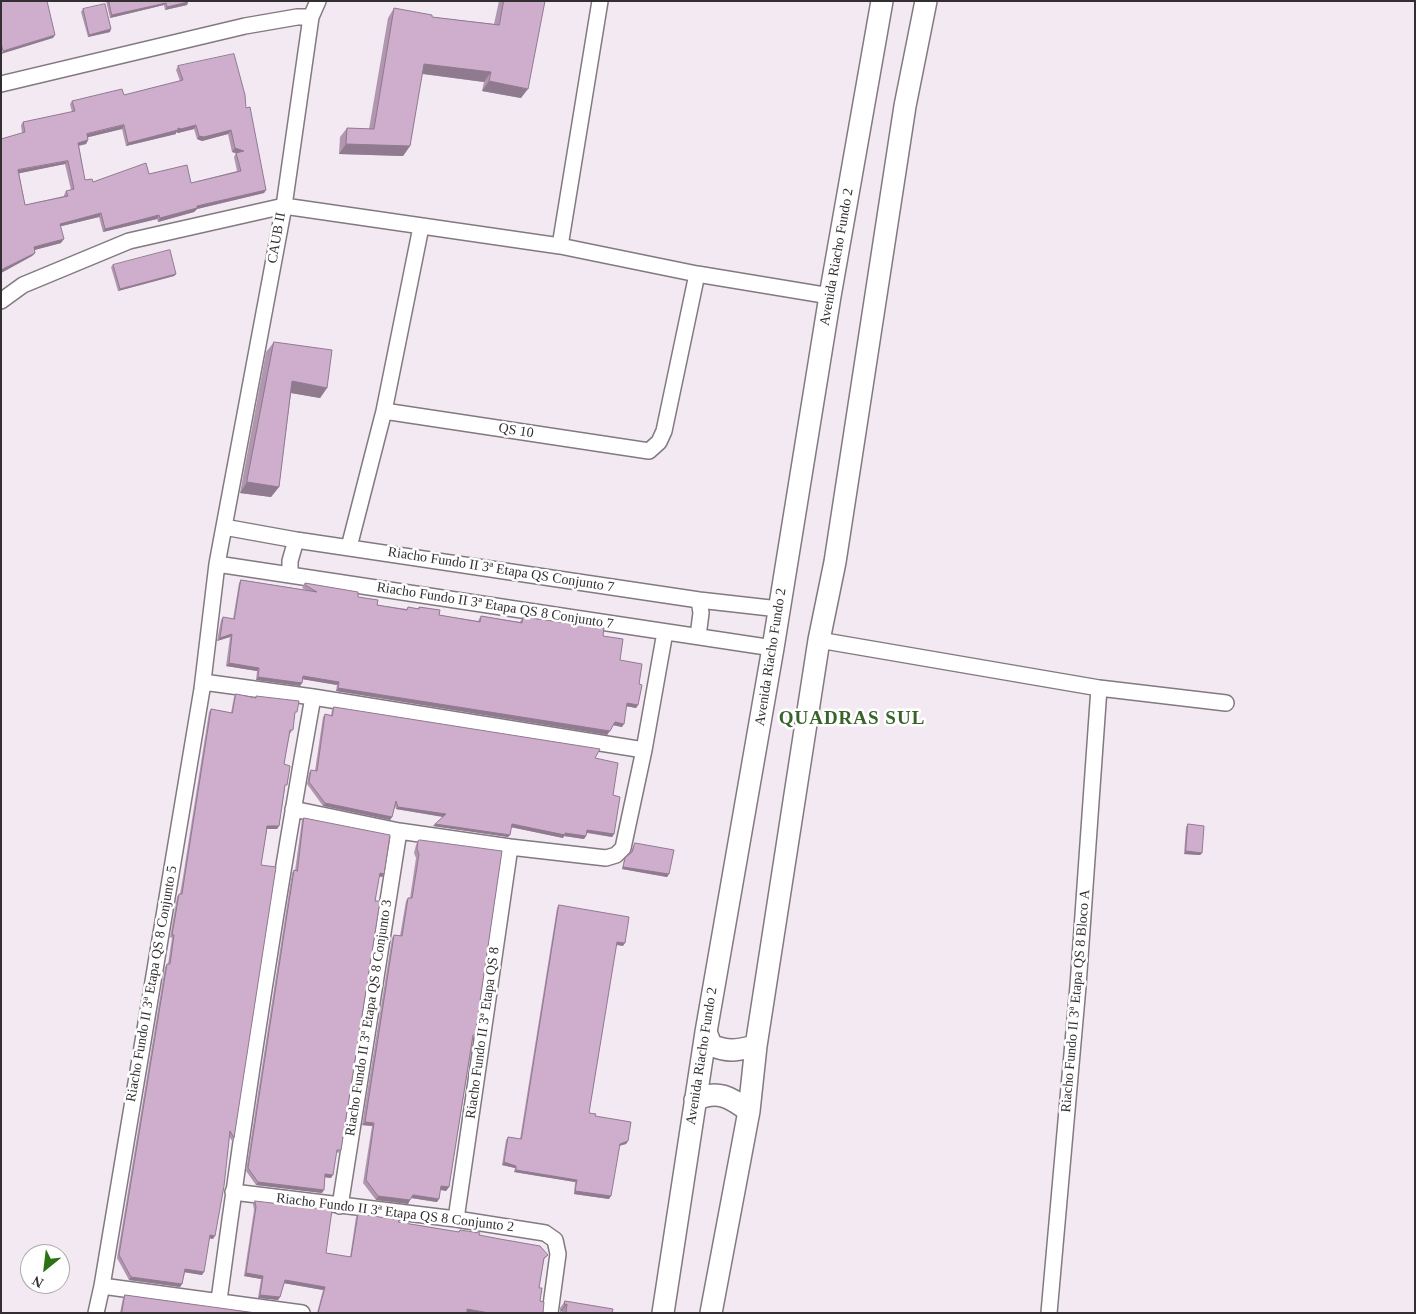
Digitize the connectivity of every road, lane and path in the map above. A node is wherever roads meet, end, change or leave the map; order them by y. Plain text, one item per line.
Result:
1 (318, 1) edge
2 (600, 1) edge
3 (882, 1) edge
4 (926, 1) edge
5 (311, 17) junction
6 (2, 83) edge
7 (284, 206) junction
8 (421, 227) junction
9 (560, 246) junction
10 (697, 274) junction
11 (830, 296) junction
12 (1, 301) edge
13 (384, 411) junction
14 (224, 527) junction
15 (296, 540) junction
16 (349, 547) junction
17 (217, 564) junction
18 (290, 575) junction
19 (699, 600) junction
20 (779, 609) junction
21 (665, 632) junction
22 (698, 636) junction
23 (819, 640) junction
24 (773, 648) junction
25 (203, 682) junction
26 (1100, 688) junction
27 (313, 697) junction
28 (1226, 704) dead end
29 (644, 750) junction
30 (293, 809) junction
31 (399, 831) junction
32 (510, 847) junction
33 (706, 1032) junction
34 (756, 1046) junction
35 (695, 1100) junction
36 (748, 1110) junction
37 (233, 1192) junction
38 (340, 1206) junction
39 (456, 1219) junction
40 (102, 1286) junction
41 (218, 1300) junction
42 (96, 1313) edge
43 (302, 1313) edge
44 (550, 1313) edge
45 (663, 1313) edge
46 (711, 1313) edge
47 (1049, 1313) edge

1 - 5 street
2 - 9 street
3 - 11 main road, Avenida Riacho Fundo 2
4 - 23 main road
5 - 6 street
5 - 7 street
7 - 8 street
7 - 12 street, CAUB II
7 - 14 street, CAUB II
8 - 9 street
8 - 13 street
9 - 10 street
10 - 11 street
10 - 13 street, QS 10
11 - 20 main road, Avenida Riacho Fundo 2
13 - 16 street
14 - 15 street, Riacho Fundo II 3ª Etapa QS Conjunto 7
14 - 17 street, CAUB II
15 - 16 street, Riacho Fundo II 3ª Etapa QS Conjunto 7
15 - 18 street
16 - 19 street, Riacho Fundo II 3ª Etapa QS Conjunto 7
17 - 18 street, Riacho Fundo II 3ª Etapa QS 8 Conjunto 7
17 - 25 street, Riacho Fundo II 3ª Etapa QS 8 Conjunto 5
18 - 21 street, Riacho Fundo II 3ª Etapa QS 8 Conjunto 7
19 - 20 street, Riacho Fundo II 3ª Etapa QS Conjunto 7
19 - 22 street
20 - 24 main road, Avenida Riacho Fundo 2
21 - 22 street, Riacho Fundo II 3ª Etapa QS 8 Conjunto 7
21 - 29 street
22 - 24 street, Riacho Fundo II 3ª Etapa QS 8 Conjunto 7
23 - 26 street
23 - 34 main road
24 - 33 main road, Avenida Riacho Fundo 2
25 - 27 street
25 - 40 street, Riacho Fundo II 3ª Etapa QS 8 Conjunto 5
26 - 28 street
26 - 47 street, Riacho Fundo II 3ª Etapa QS 8 Bloco A
27 - 29 street
27 - 30 street
29 - 32 street
30 - 31 street
30 - 37 street
31 - 32 street
31 - 38 street, Riacho Fundo II 3ª Etapa QS 8 Conjunto 3
32 - 39 street, Riacho Fundo II 3ª Etapa QS 8
33 - 34 main road
33 - 35 main road, Avenida Riacho Fundo 2
34 - 36 main road
35 - 36 main road
35 - 45 main road, Avenida Riacho Fundo 2
36 - 46 main road
37 - 38 street, Riacho Fundo II 3ª Etapa QS 8 Conjunto 2
37 - 41 street
38 - 39 street, Riacho Fundo II 3ª Etapa QS 8 Conjunto 2
39 - 44 street, Riacho Fundo II 3ª Etapa QS 8 Conjunto 2
40 - 41 street
40 - 42 street, Riacho Fundo II 3ª Etapa QS 8 Conjunto 5
41 - 43 street

